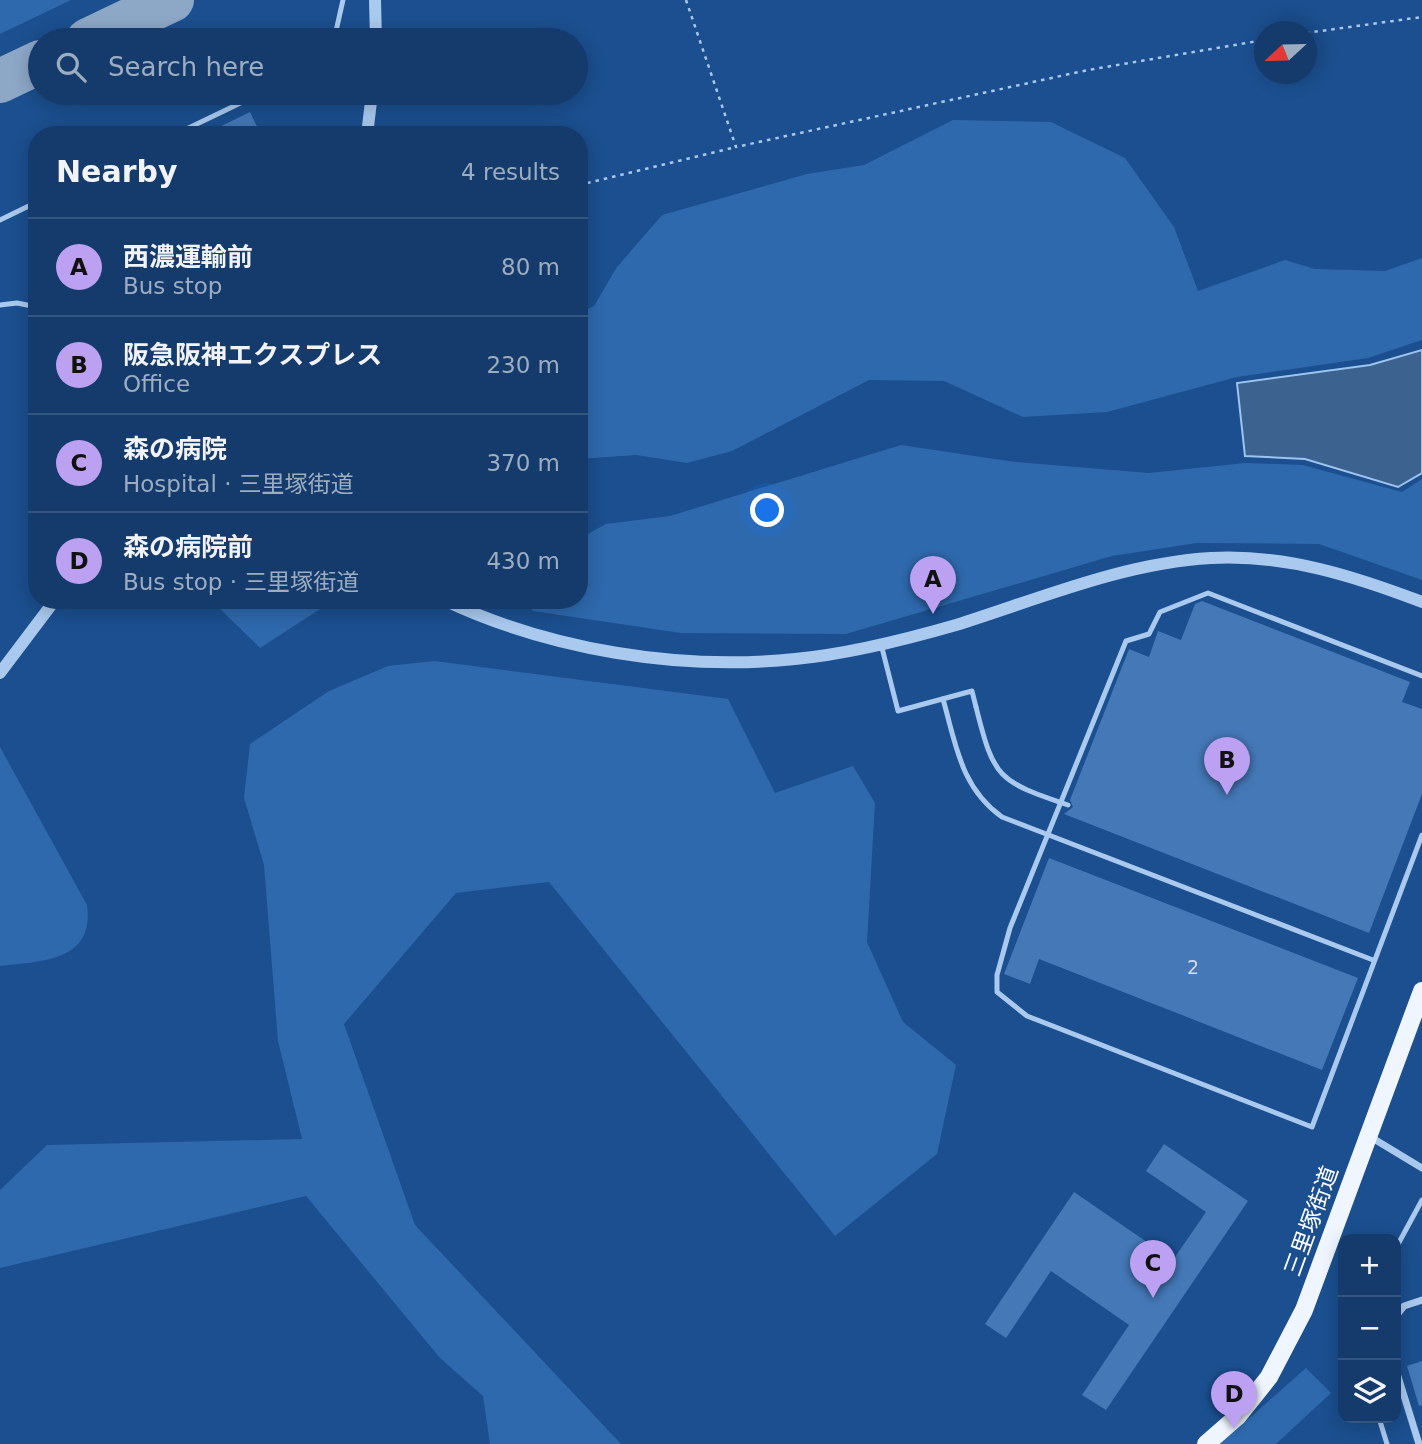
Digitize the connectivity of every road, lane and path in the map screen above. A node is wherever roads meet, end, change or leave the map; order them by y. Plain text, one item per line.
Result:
1 (343, 0) edge
2 (375, 0) edge
3 (686, 0) edge
4 (1422, 17) edge
5 (337, 28) edge
6 (376, 28) edge
7 (1317, 32) edge
8 (1254, 42) edge
9 (236, 105) edge
10 (371, 105) edge
11 (193, 126) edge
12 (368, 126) edge
13 (736, 147) junction
14 (588, 183) edge
15 (28, 206) edge
16 (0, 220) edge
17 (0, 305) edge
18 (28, 305) edge
19 (1422, 602) edge
20 (48, 609) edge
21 (468, 609) edge
22 (881, 644) junction
23 (0, 673) edge
24 (1422, 676) edge
25 (943, 699) junction
26 (1068, 804) dead end
27 (1045, 835) junction
28 (1422, 835) edge
29 (1373, 960) junction
30 (1422, 991) edge
31 (1369, 1135) junction
32 (1422, 1168) edge
33 (1422, 1200) edge
34 (1401, 1239) edge
35 (1422, 1300) edge
36 (1401, 1310) edge
37 (1401, 1386) edge
38 (1381, 1423) edge
39 (1206, 1444) edge
40 (1387, 1444) edge
41 (1419, 1444) edge

1 - 5 lane
2 - 6 street
3 - 13 path
4 - 7 path
8 - 13 path
9 - 11 lane
10 - 12 street
13 - 14 path
15 - 16 lane
17 - 18 lane
19 - 22 street
20 - 23 street
21 - 22 street
22 - 25 lane
24 - 27 lane
25 - 26 lane, bridge
25 - 27 lane
27 - 29 lane
27 - 29 lane
28 - 29 lane
30 - 31 main road, 三里塚街道
31 - 32 street
31 - 39 main road, 三里塚街道
33 - 34 lane
35 - 36 street
37 - 41 street
38 - 40 lane

